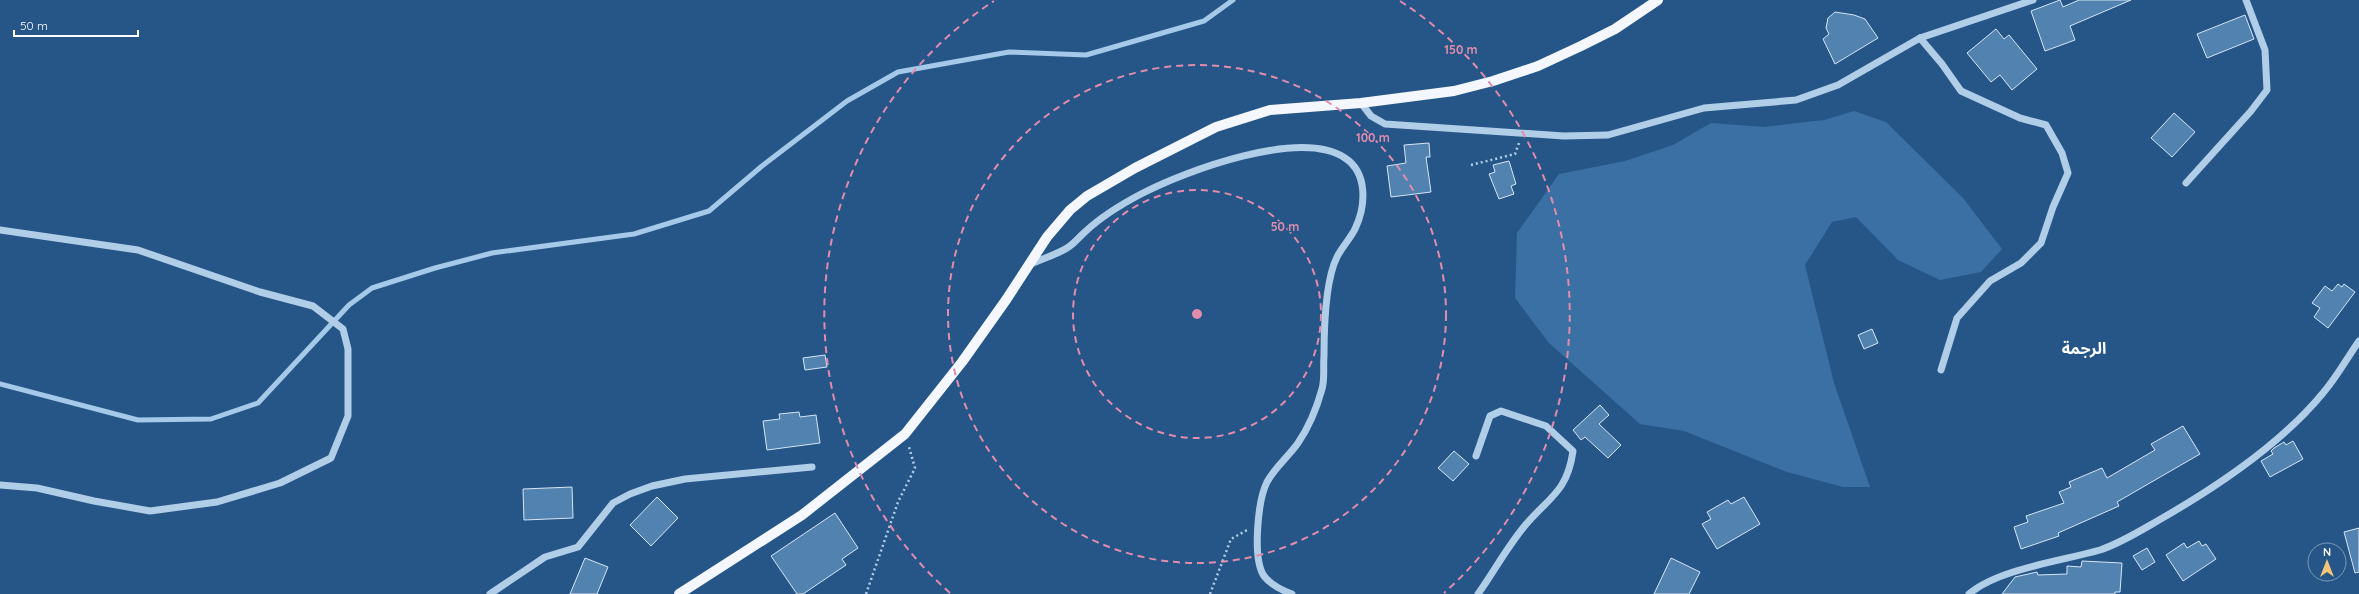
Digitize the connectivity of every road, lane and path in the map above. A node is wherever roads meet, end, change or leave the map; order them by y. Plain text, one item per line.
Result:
1 (1658, 0) edge
2 (2033, 0) edge
3 (2246, 0) edge
4 (1920, 38) junction
5 (1361, 103) junction
6 (1522, 133) junction
7 (1471, 165) dead end
8 (2186, 183) dead end
9 (0, 230) edge
10 (1028, 265) junction
11 (2359, 341) edge
12 (1941, 370) dead end
13 (905, 434) junction
14 (1476, 456) dead end
15 (812, 467) dead end
16 (0, 485) edge
17 (1258, 527) junction
18 (490, 594) edge
19 (679, 594) edge
20 (866, 594) edge
21 (1210, 594) edge
22 (1292, 594) edge
23 (1478, 594) edge
24 (1969, 594) edge

1 - 5 main road
2 - 4 street
3 - 8 street
4 - 6 street
4 - 12 street
5 - 6 street
5 - 10 main road
6 - 7 path
9 - 16 street
10 - 13 main road
10 - 17 street
11 - 24 street
13 - 19 main road
13 - 20 path
14 - 23 street
15 - 18 street
17 - 21 path
17 - 22 street

